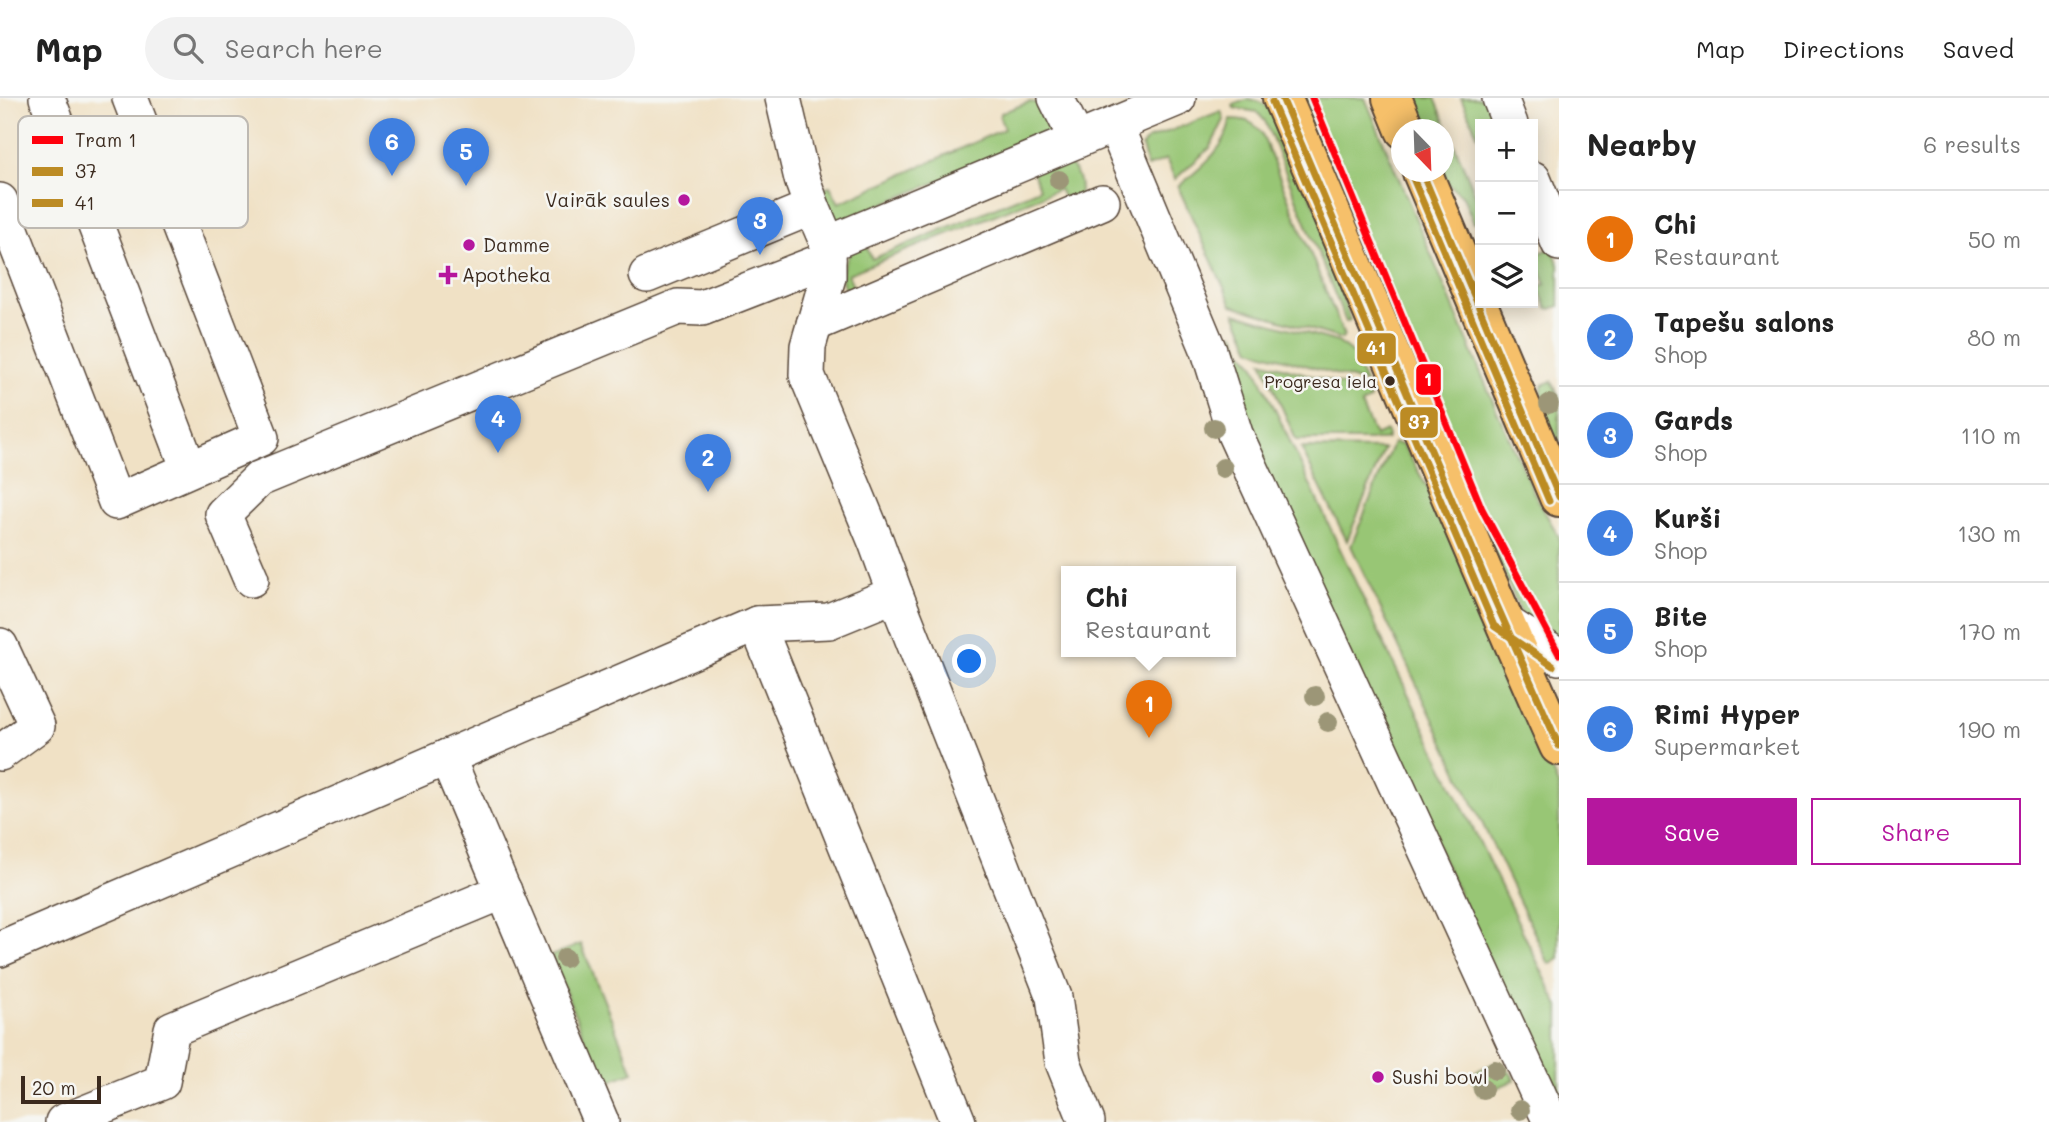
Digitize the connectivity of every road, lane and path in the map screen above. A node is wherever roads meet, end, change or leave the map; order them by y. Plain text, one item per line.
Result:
1 (47, 98) edge
2 (130, 98) edge
3 (783, 98) edge
4 (1056, 98) edge
5 (1178, 98) edge
6 (1282, 98) edge
7 (1392, 98) edge
8 (1500, 98) edge
9 (54, 116) edge
10 (137, 116) edge
11 (1401, 119) edge
12 (1508, 119) edge
13 (1115, 125) junction
14 (1077, 140) junction
15 (1426, 182) edge
16 (1534, 182) edge
17 (0, 201) edge
18 (1102, 202) dead end
19 (812, 207) junction
20 (97, 228) edge
21 (180, 228) edge
22 (1559, 243) edge
23 (828, 251) junction
24 (646, 275) dead end
25 (814, 324) junction
26 (189, 469) junction
27 (1559, 497) edge
28 (250, 579) dead end
29 (895, 594) junction
30 (1503, 621) junction
31 (757, 624) junction
32 (0, 646) edge
33 (1559, 657) edge
34 (1559, 746) edge
35 (0, 753) edge
36 (447, 757) junction
37 (504, 891) junction
38 (0, 949) edge
39 (63, 1122) edge
40 (601, 1122) edge
41 (958, 1122) edge
42 (1087, 1122) edge
43 (1552, 1122) edge

1 - 9 street
2 - 10 street
3 - 19 street
4 - 14 street
5 - 13 street
6 - 30 main road
7 - 11 main road
8 - 12 street
13 - 14 street
13 - 43 street
14 - 23 street
15 - 27 main road
16 - 22 street
17 - 26 street
18 - 25 street
19 - 23 street
19 - 24 street
20 - 26 street
21 - 26 street
23 - 25 street
23 - 28 street
25 - 29 street
29 - 31 street
29 - 42 street
30 - 33 street
30 - 34 main road
31 - 36 street
31 - 41 street
32 - 35 street
36 - 37 street
36 - 38 street
37 - 39 street
37 - 40 street

